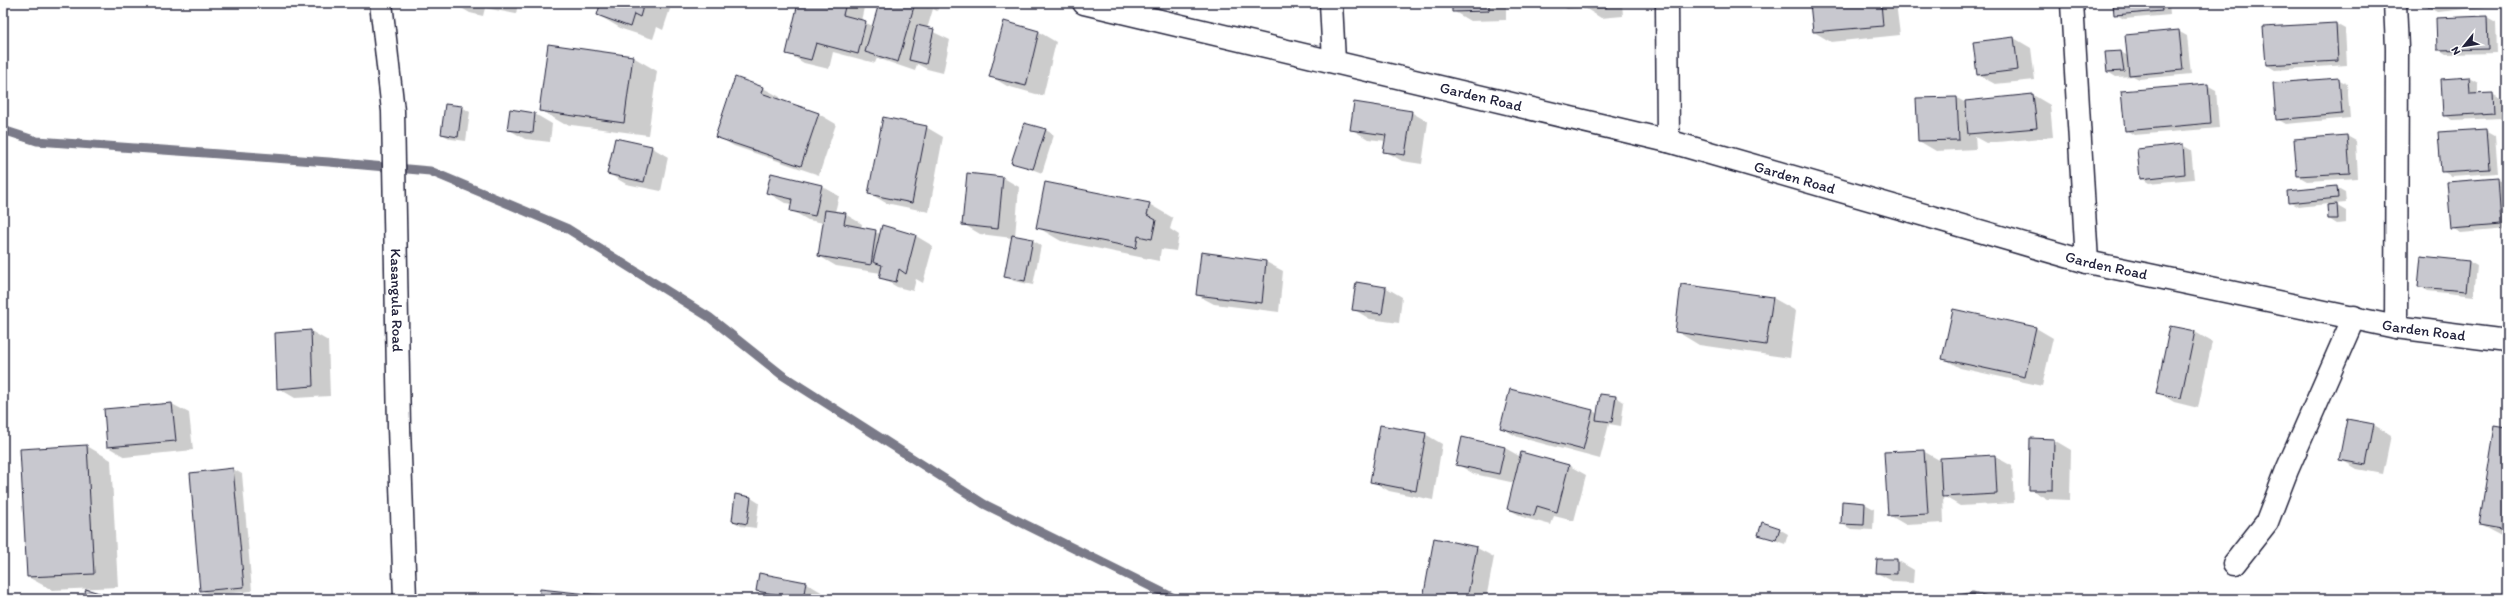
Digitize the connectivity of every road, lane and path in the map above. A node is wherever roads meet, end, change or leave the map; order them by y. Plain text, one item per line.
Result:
1 (381, 3) edge
2 (1084, 3) edge
3 (1331, 3) edge
4 (1667, 3) edge
5 (2072, 3) edge
6 (2395, 3) edge
7 (1334, 61) junction
8 (1668, 141) junction
9 (2087, 262) junction
10 (2354, 317) junction
11 (2396, 327) junction
12 (2507, 341) edge
13 (2234, 564) dead end
14 (405, 599) edge

1 - 14 street, Kasangula Road
2 - 7 street, Garden Road
3 - 7 street
4 - 8 street
5 - 9 street
6 - 11 street
7 - 8 street, Garden Road
8 - 9 street, Garden Road
9 - 10 street, Garden Road
10 - 11 street, Garden Road
10 - 13 street
11 - 12 street, Garden Road

